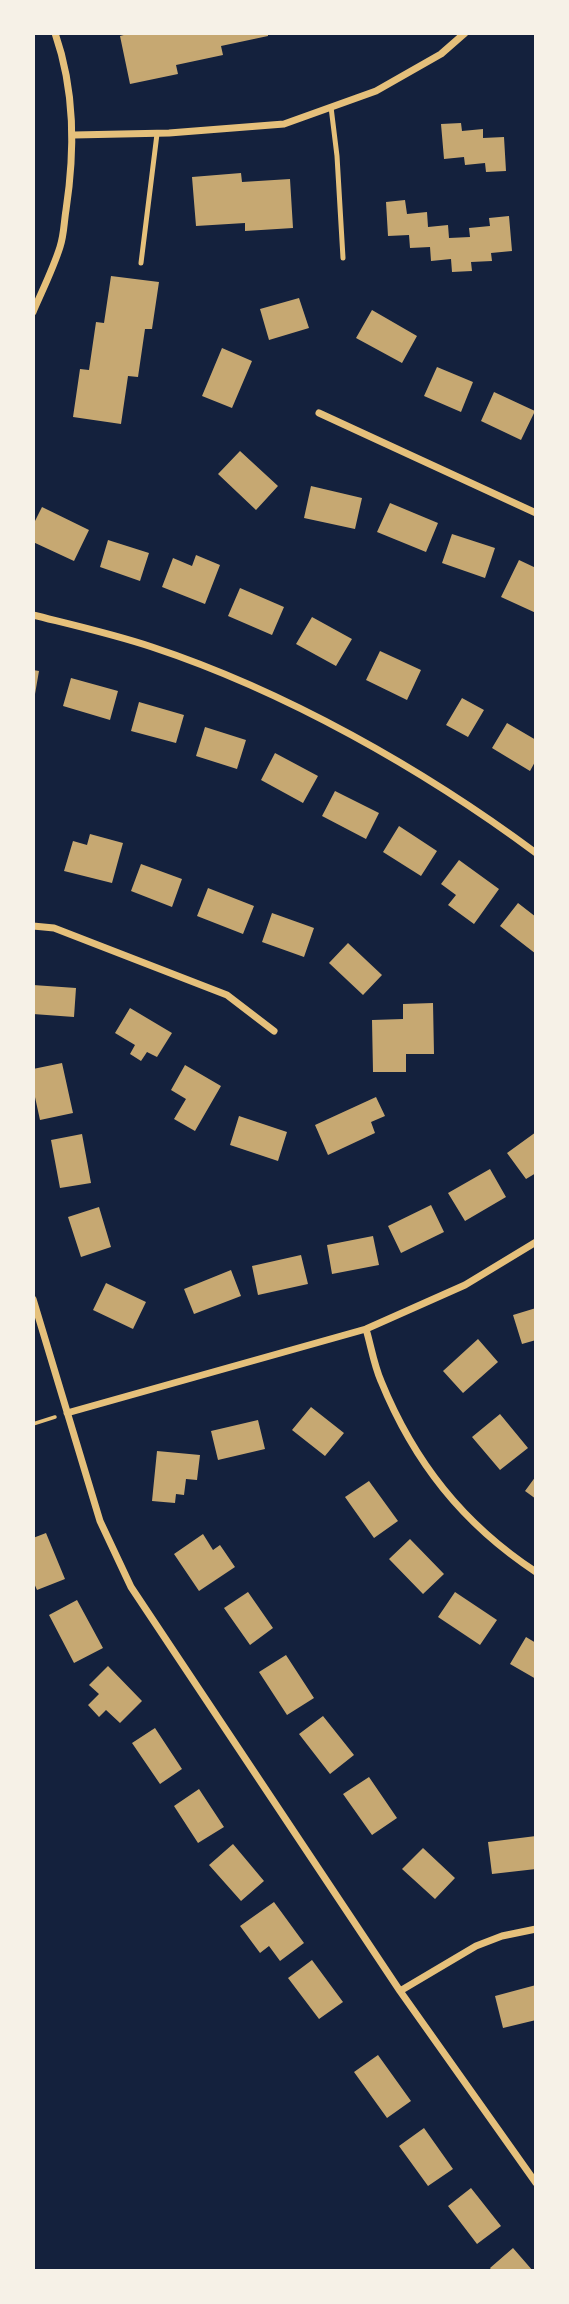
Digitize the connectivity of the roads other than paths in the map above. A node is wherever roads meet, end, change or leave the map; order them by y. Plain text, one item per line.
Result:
1 (55, 33) edge
2 (465, 33) edge
3 (331, 107) junction
4 (157, 134) junction
5 (74, 135) junction
6 (343, 258) dead end
7 (141, 263) dead end
8 (33, 312) edge
9 (319, 413) dead end
10 (536, 513) edge
11 (33, 615) edge
12 (536, 853) edge
13 (33, 926) edge
14 (274, 1031) dead end
15 (536, 1242) edge
16 (33, 1299) edge
17 (366, 1329) junction
18 (67, 1413) junction
19 (536, 1572) edge
20 (536, 1929) edge
21 (400, 1991) junction
22 (536, 2183) edge

1 - 5 street
2 - 3 street
3 - 4 street
3 - 6 lane
4 - 5 street
4 - 7 lane
5 - 8 street
9 - 10 street
11 - 12 street
13 - 14 street
15 - 17 street
16 - 18 street
17 - 18 street
17 - 19 street
18 - 21 street
20 - 21 street
21 - 22 street

